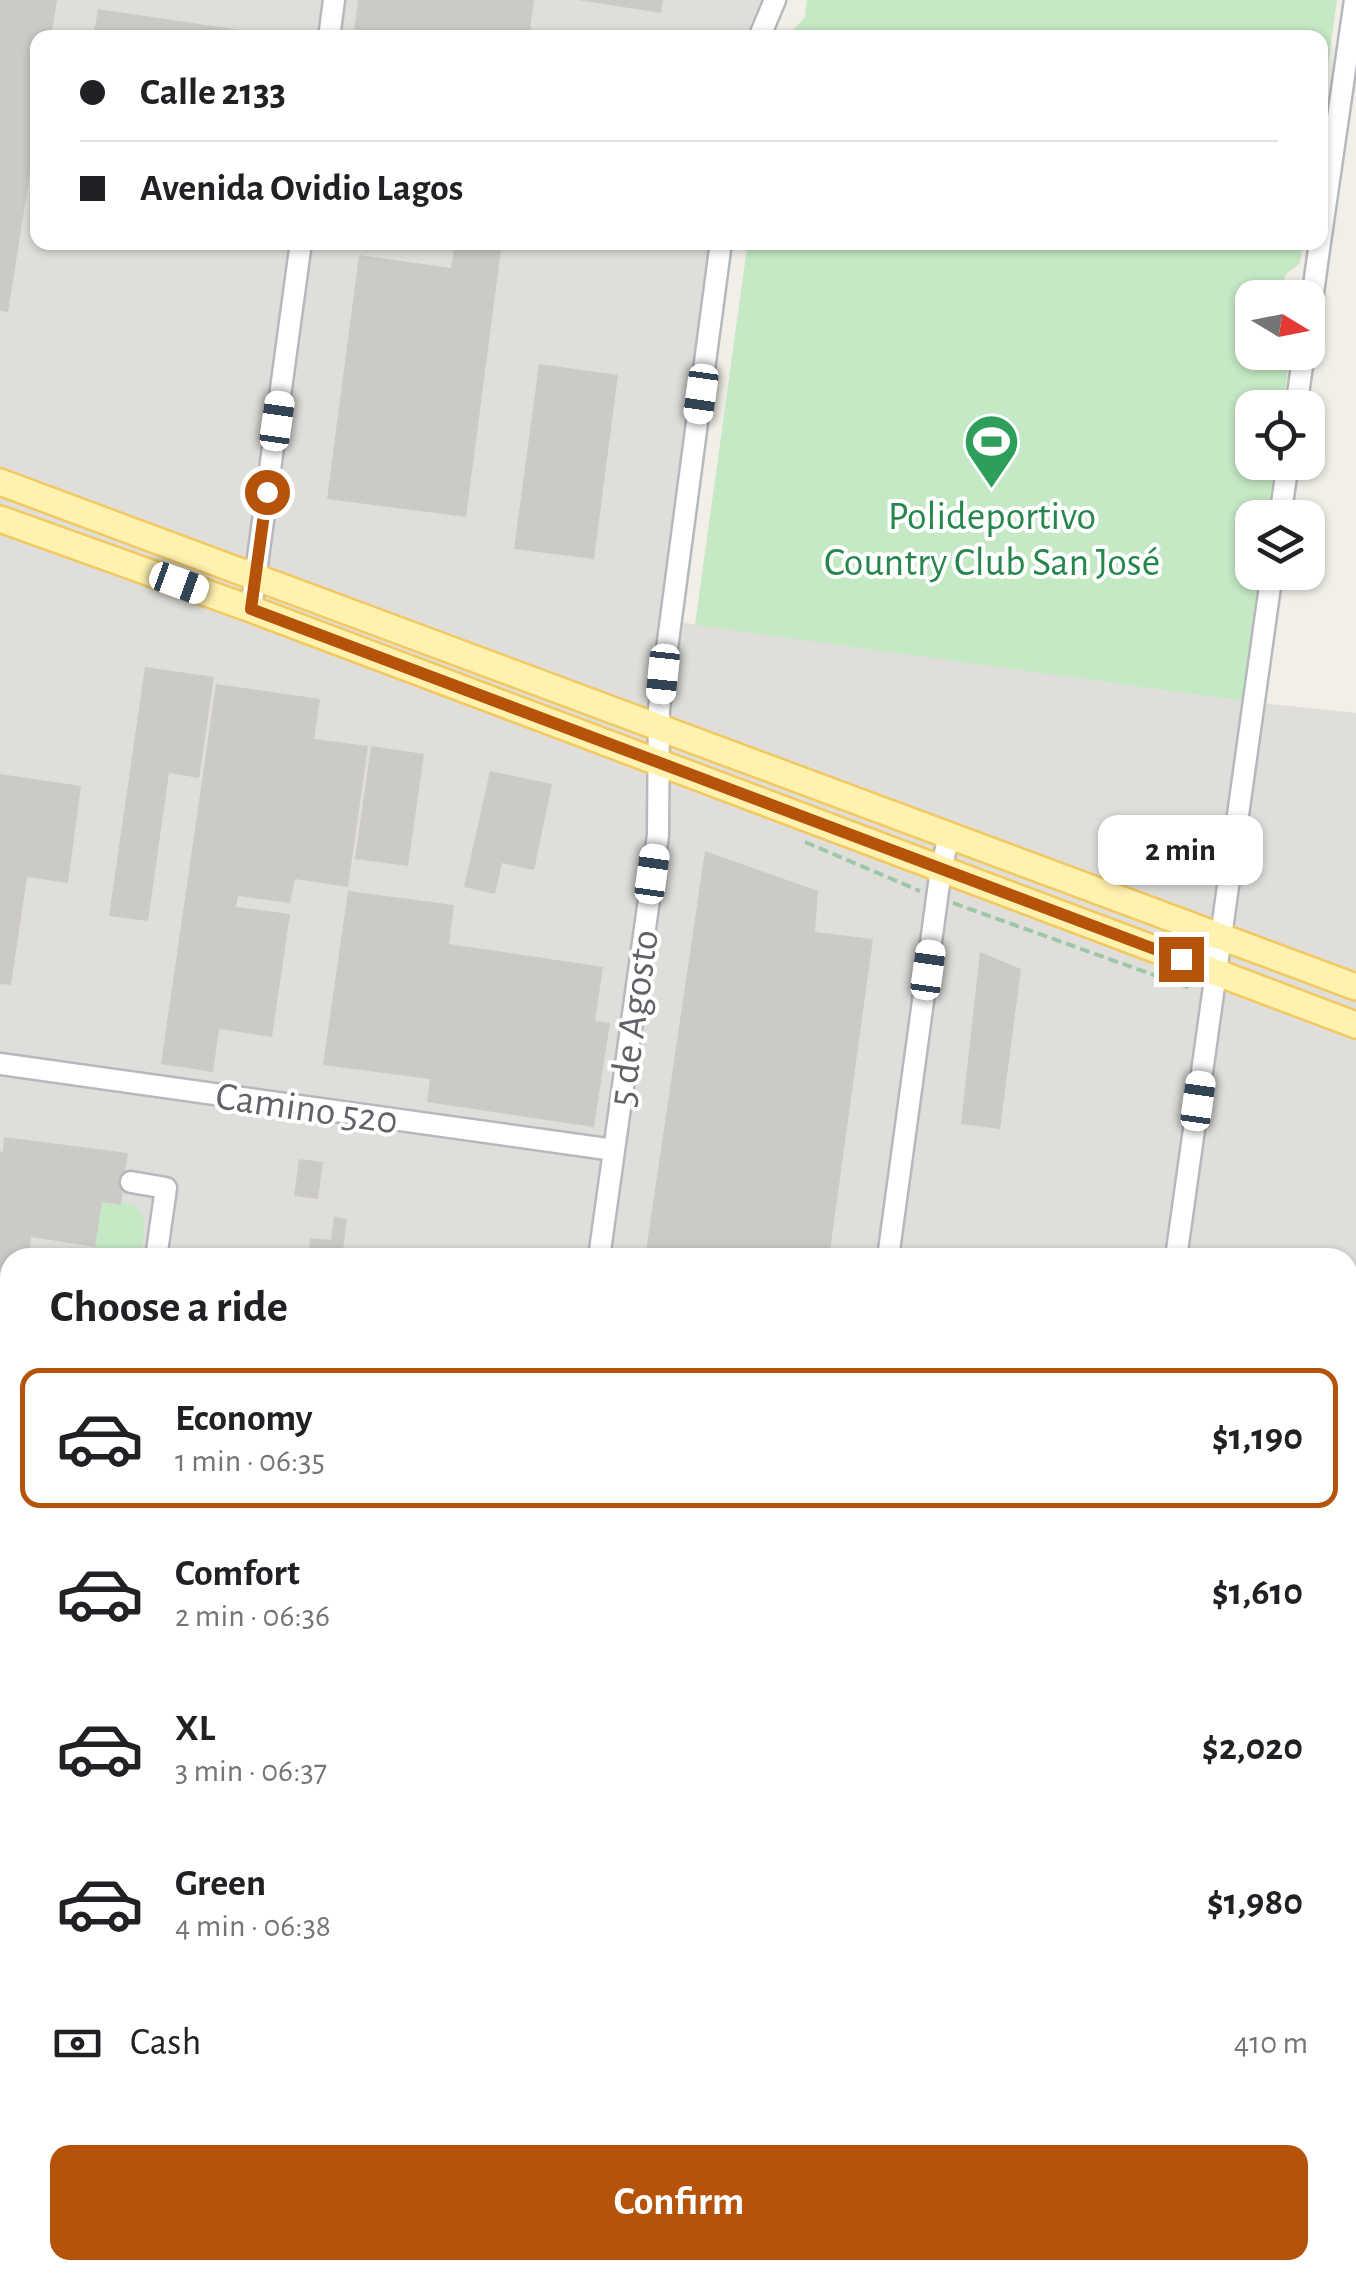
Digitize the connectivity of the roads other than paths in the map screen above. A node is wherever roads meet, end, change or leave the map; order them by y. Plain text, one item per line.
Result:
1 (334, 0) edge
2 (775, 0) edge
3 (1355, 0) edge
4 (329, 30) edge
5 (763, 30) edge
6 (1328, 187) edge
7 (300, 250) edge
8 (721, 250) edge
9 (1319, 250) edge
10 (1315, 280) edge
11 (0, 482) edge
12 (0, 519) edge
13 (256, 578) junction
14 (1270, 590) edge
15 (251, 609) junction
16 (658, 728) junction
17 (660, 762) junction
18 (949, 836) junction
19 (941, 869) junction
20 (1222, 938) junction
21 (1216, 972) junction
22 (1356, 987) edge
23 (1356, 1024) edge
24 (0, 1064) edge
25 (614, 1150) junction
26 (130, 1182) dead end
27 (157, 1248) edge
28 (600, 1248) edge
29 (889, 1248) edge
30 (1177, 1248) edge

1 - 4 street
2 - 5 street
3 - 6 street
7 - 13 street
8 - 16 street, 5 de Agosto
9 - 10 street
11 - 13 main road
12 - 15 main road
13 - 15 street
13 - 16 main road
14 - 20 street
15 - 17 main road
16 - 17 street, 5 de Agosto
16 - 18 main road
17 - 19 main road
17 - 25 street, 5 de Agosto
18 - 19 street
18 - 20 main road
19 - 21 main road
19 - 29 street
20 - 21 street
20 - 22 main road
21 - 23 main road
21 - 30 street
24 - 25 street, Camino 520
25 - 28 street, 5 de Agosto
26 - 27 street

